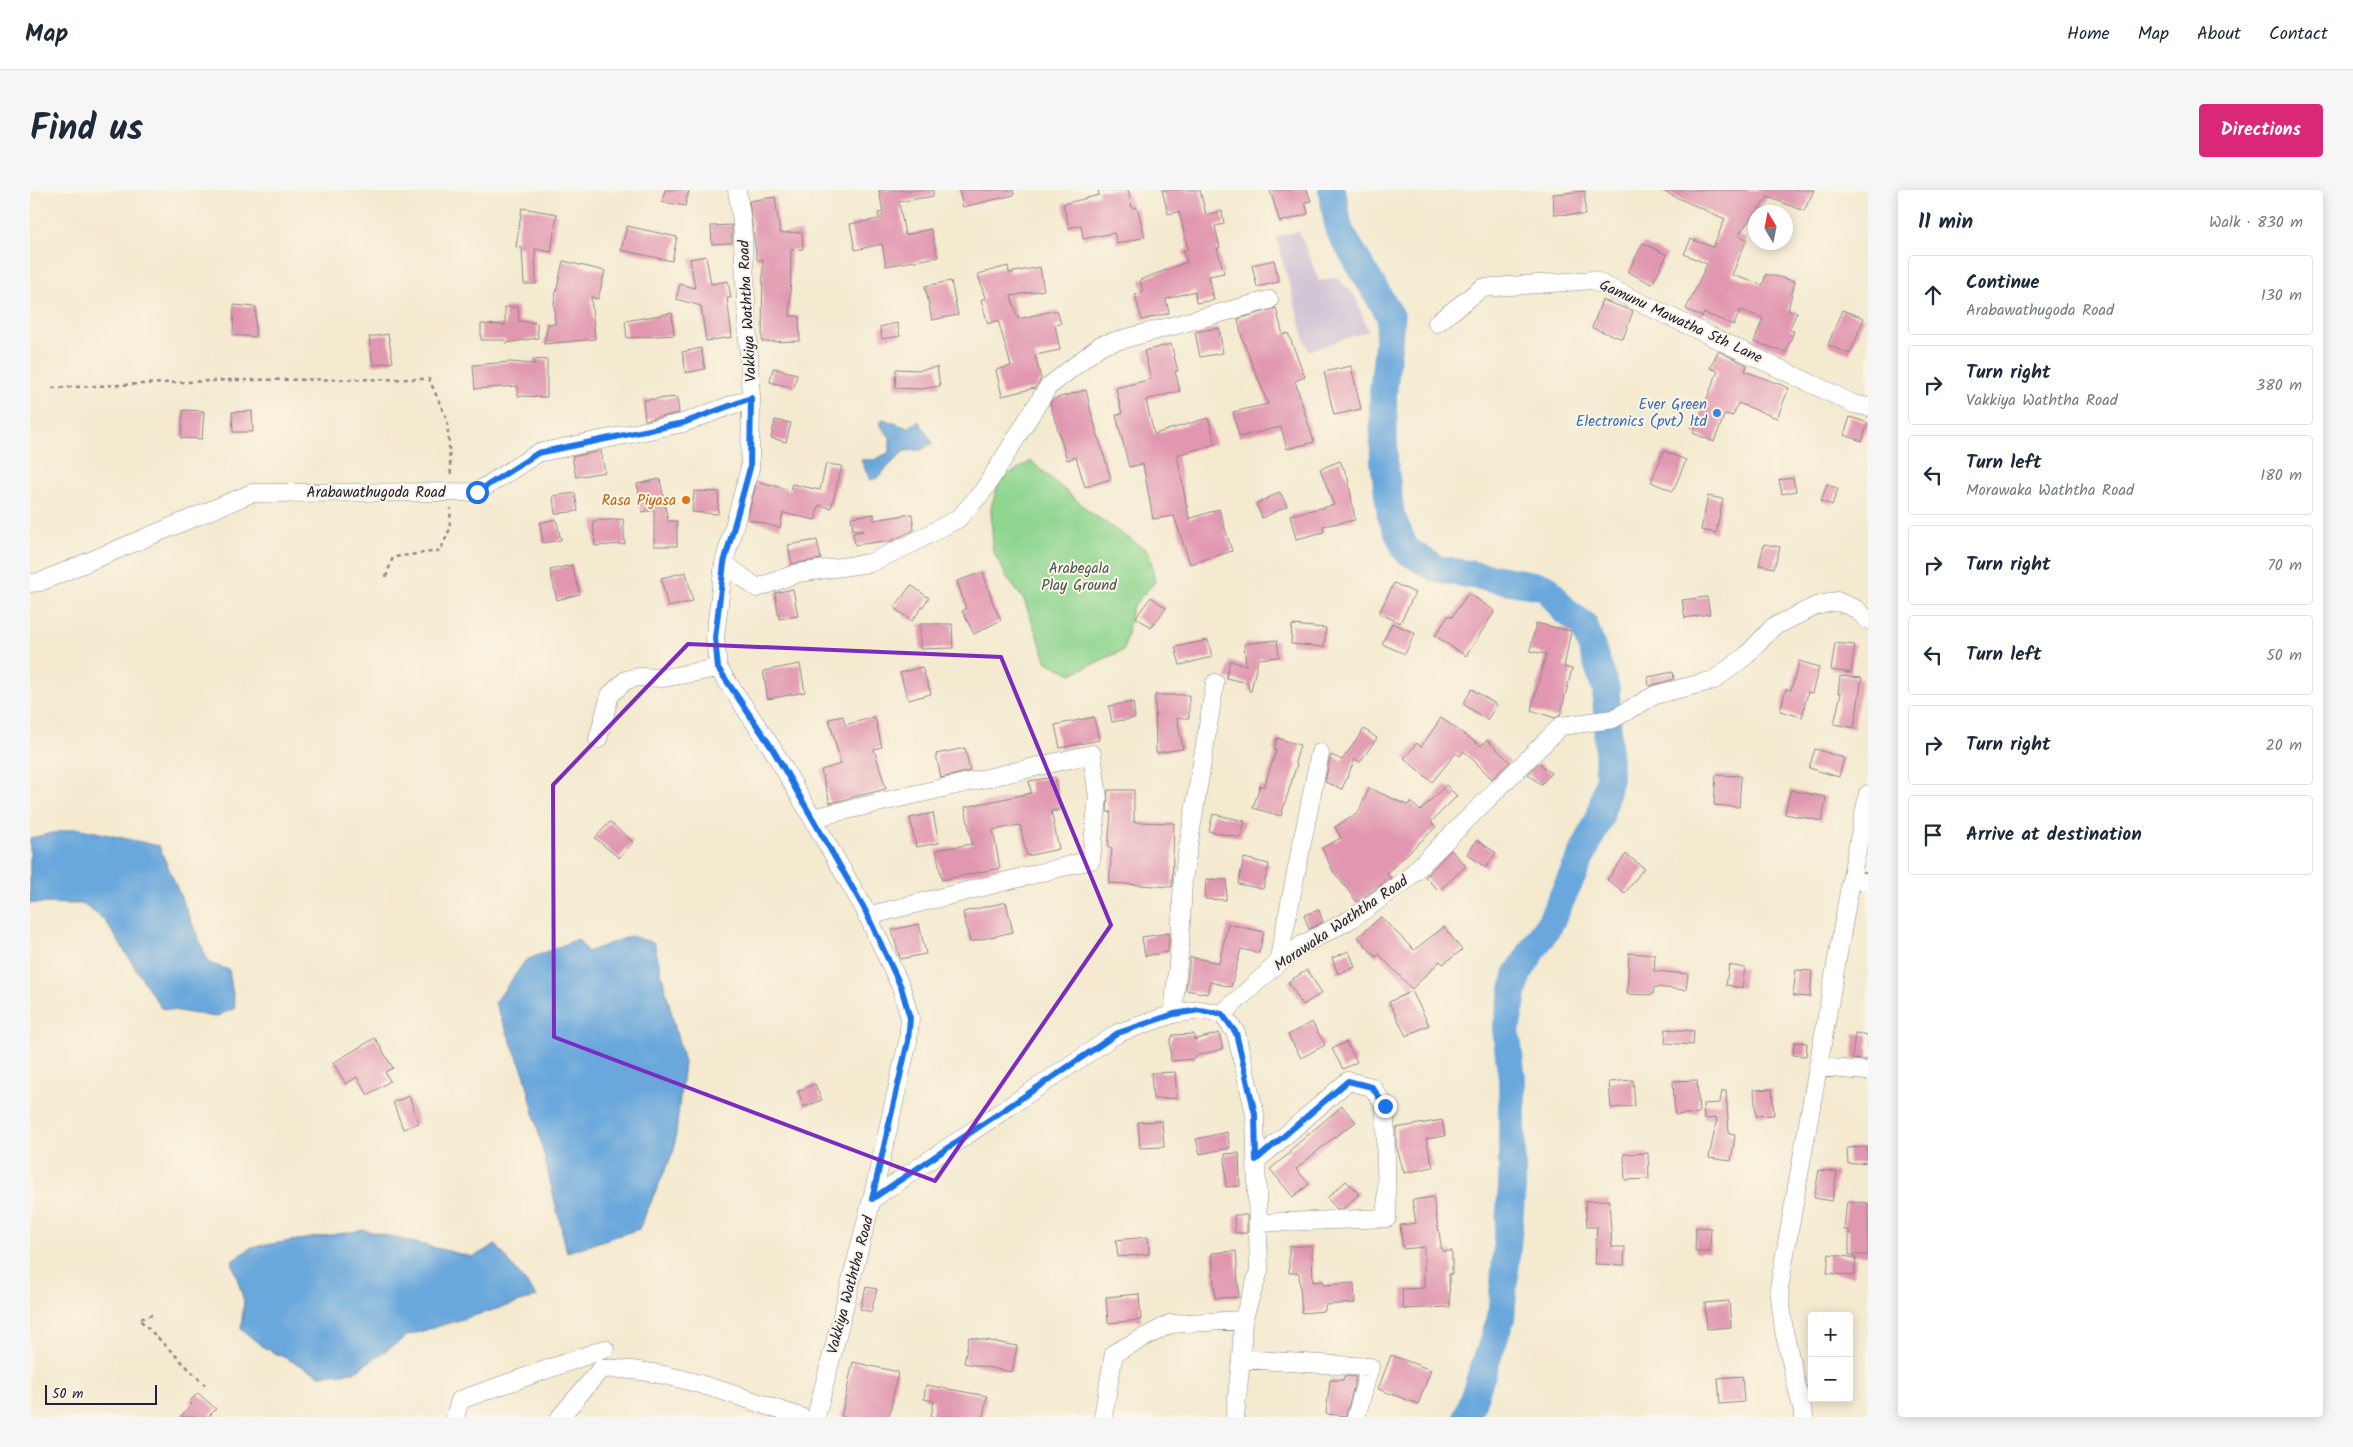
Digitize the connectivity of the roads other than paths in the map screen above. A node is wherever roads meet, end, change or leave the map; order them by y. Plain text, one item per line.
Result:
1 (737, 190) edge
2 (1268, 300) dead end
3 (1437, 323) dead end
4 (751, 398) junction
5 (1868, 406) edge
6 (724, 563) junction
7 (30, 583) edge
8 (1868, 620) edge
9 (718, 668) junction
10 (1215, 683) dead end
11 (598, 739) dead end
12 (1320, 753) dead end
13 (1868, 794) edge
14 (812, 818) junction
15 (1859, 881) edge
16 (868, 916) junction
17 (1278, 963) junction
18 (1174, 1014) junction
19 (1222, 1014) junction
20 (1818, 1067) junction
21 (1868, 1071) edge
22 (1256, 1160) junction
23 (872, 1199) junction
24 (1258, 1223) junction
25 (1243, 1320) junction
26 (604, 1349) dead end
27 (1241, 1359) junction
28 (454, 1417) edge
29 (560, 1417) edge
30 (801, 1417) edge
31 (816, 1417) edge
32 (1103, 1417) edge
33 (1235, 1417) edge
34 (1356, 1417) edge
35 (1804, 1417) edge

1 - 4 street, Vakkiya Waththa Road
2 - 6 street
3 - 5 street, Gamunu Mawatha 5th Lane
4 - 6 street, Vakkiya Waththa Road
4 - 7 street, Arabawathugoda Road
6 - 9 street, Vakkiya Waththa Road
8 - 17 street, Morawaka Waththa Road
9 - 11 street
9 - 14 street, Vakkiya Waththa Road
10 - 18 street
12 - 17 street
13 - 15 street
14 - 16 street, Vakkiya Waththa Road
14 - 16 street
15 - 20 street
16 - 23 street, Vakkiya Waththa Road
17 - 19 street, Morawaka Waththa Road
18 - 19 street
18 - 23 street
19 - 22 street
20 - 21 street
20 - 35 street
22 - 24 street
22 - 24 street
23 - 31 street, Vakkiya Waththa Road
24 - 25 street
25 - 27 street
25 - 32 street
26 - 28 street
27 - 33 street
27 - 34 street
29 - 30 street

